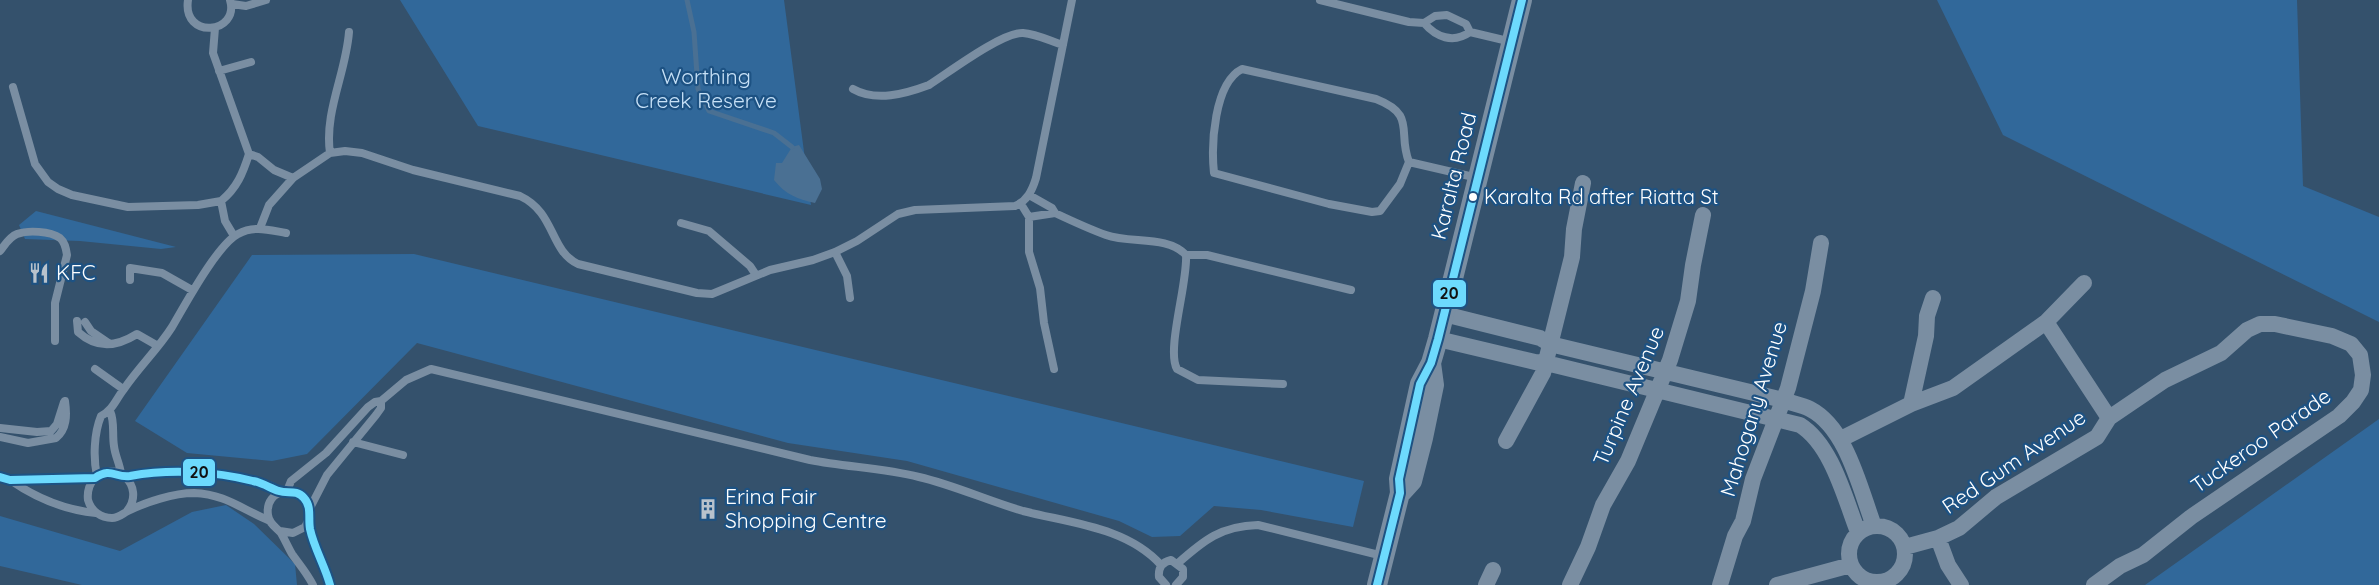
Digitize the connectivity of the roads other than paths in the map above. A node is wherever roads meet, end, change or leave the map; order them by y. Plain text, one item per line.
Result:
1 (188, 0) edge
2 (266, 0) edge
3 (1071, 0) edge
4 (1320, 0) edge
5 (1522, 0) edge
6 (231, 2) edge
7 (1356, 5) edge
8 (1424, 23) junction
9 (215, 28) junction
10 (349, 32) dead end
11 (1470, 32) junction
12 (1512, 42) junction
13 (1063, 45) junction
14 (251, 62) dead end
15 (219, 71) junction
16 (13, 87) dead end
17 (853, 89) dead end
18 (330, 153) junction
19 (249, 154) junction
20 (1409, 162) junction
21 (293, 178) junction
22 (1478, 178) junction
23 (1583, 183) dead end
24 (1029, 195) junction
25 (221, 201) junction
26 (1021, 204) junction
27 (1055, 213) junction
28 (1703, 215) dead end
29 (1029, 217) junction
30 (681, 223) dead end
31 (260, 228) junction
32 (286, 233) dead end
33 (234, 236) junction
34 (1821, 243) dead end
35 (0, 251) edge
36 (835, 252) junction
37 (1186, 255) junction
38 (756, 275) junction
39 (130, 280) dead end
40 (2084, 283) dead end
41 (192, 290) junction
42 (1351, 290) dead end
43 (850, 298) dead end
44 (1933, 298) dead end
45 (1444, 314) junction
46 (81, 322) dead end
47 (2046, 322) junction
48 (2260, 324) joint
49 (1438, 339) junction
50 (55, 341) dead end
51 (1550, 344) junction
52 (158, 346) junction
53 (1546, 363) junction
54 (95, 369) dead end
55 (1054, 369) dead end
56 (1666, 372) junction
57 (1283, 384) dead end
58 (123, 389) junction
59 (1659, 390) junction
60 (1783, 400) junction
61 (381, 401) junction
62 (1911, 404) junction
63 (110, 411) junction
64 (2109, 418) junction
65 (1776, 419) junction
66 (0, 428) edge
67 (0, 437) edge
68 (1841, 439) junction
69 (1506, 441) dead end
70 (353, 442) junction
71 (403, 455) dead end
72 (123, 475) junction
73 (0, 477) edge
74 (96, 477) junction
75 (10, 480) junction
76 (284, 491) junction
77 (310, 508) junction
78 (127, 511) junction
79 (97, 513) junction
80 (270, 521) junction
81 (308, 521) junction
82 (1866, 529) junction
83 (280, 531) junction
84 (1938, 538) junction
85 (1905, 547) junction
86 (1384, 556) junction
87 (1177, 564) junction
88 (1161, 565) junction
89 (1851, 565) junction
90 (1864, 583) edge
91 (313, 585) edge
92 (330, 585) edge
93 (1166, 585) edge
94 (1176, 585) edge
95 (1377, 585) edge
96 (1570, 585) edge
97 (1720, 585) edge
98 (1777, 585) edge
99 (1961, 585) edge
100 (2094, 585) edge

1 - 9 lane
2 - 6 lane
3 - 13 lane
4 - 7 lane
5 - 12 street, Karalta Road
6 - 9 lane
7 - 8 lane
8 - 11 lane
8 - 11 lane
9 - 15 lane
10 - 18 lane
11 - 12 lane
12 - 22 street, Karalta Road
13 - 17 lane
13 - 24 lane
14 - 15 lane
15 - 19 lane
16 - 25 lane
18 - 21 lane
18 - 38 lane
19 - 21 lane
19 - 25 lane
20 - 20 lane
20 - 22 lane
21 - 31 lane
22 - 45 street, Karalta Road
23 - 51 street
24 - 26 lane
24 - 27 lane
25 - 33 lane
26 - 29 lane
26 - 36 lane
27 - 29 lane
27 - 37 lane
28 - 56 street, Turpine Avenue
29 - 55 lane
30 - 38 lane
31 - 32 lane
31 - 33 lane
33 - 41 lane
34 - 60 street, Mahogany Avenue
35 - 50 lane
36 - 38 lane
36 - 43 lane
37 - 42 lane
37 - 57 lane
39 - 41 lane
40 - 47 street
41 - 52 lane
44 - 62 street
45 - 49 street, Karalta Road
45 - 51 street
46 - 52 lane
47 - 62 street
47 - 64 street
48 - 64 street, Red Gum Avenue
48 - 100 street, Tuckeroo Parade
49 - 53 street
49 - 86 street, Karalta Road
51 - 53 street
51 - 56 street
52 - 58 lane
53 - 59 street
53 - 69 street
54 - 58 lane
56 - 59 street, Turpine Avenue
56 - 60 street
58 - 63 lane
59 - 65 street
59 - 96 street, Turpine Avenue
60 - 65 street, Mahogany Avenue
60 - 68 street
61 - 70 lane
61 - 76 lane
61 - 88 lane
62 - 68 street
63 - 72 lane
63 - 74 lane
64 - 84 street, Red Gum Avenue
65 - 82 street
65 - 97 street, Mahogany Avenue
66 - 67 lane
68 - 82 street
70 - 71 lane
70 - 77 lane
72 - 74 lane
72 - 76 lane
72 - 78 lane
73 - 75 lane
74 - 75 lane
74 - 79 lane
75 - 79 lane
76 - 77 lane
76 - 80 lane
77 - 81 lane
78 - 79 lane
78 - 80 lane
80 - 83 lane
81 - 83 lane
81 - 92 lane
82 - 85 street
82 - 89 street
83 - 91 lane
84 - 85 street, Red Gum Avenue
84 - 99 street
85 - 90 street
86 - 87 lane
86 - 95 street, Karalta Road
87 - 88 lane
87 - 94 lane
88 - 93 lane
89 - 90 street
89 - 98 street

